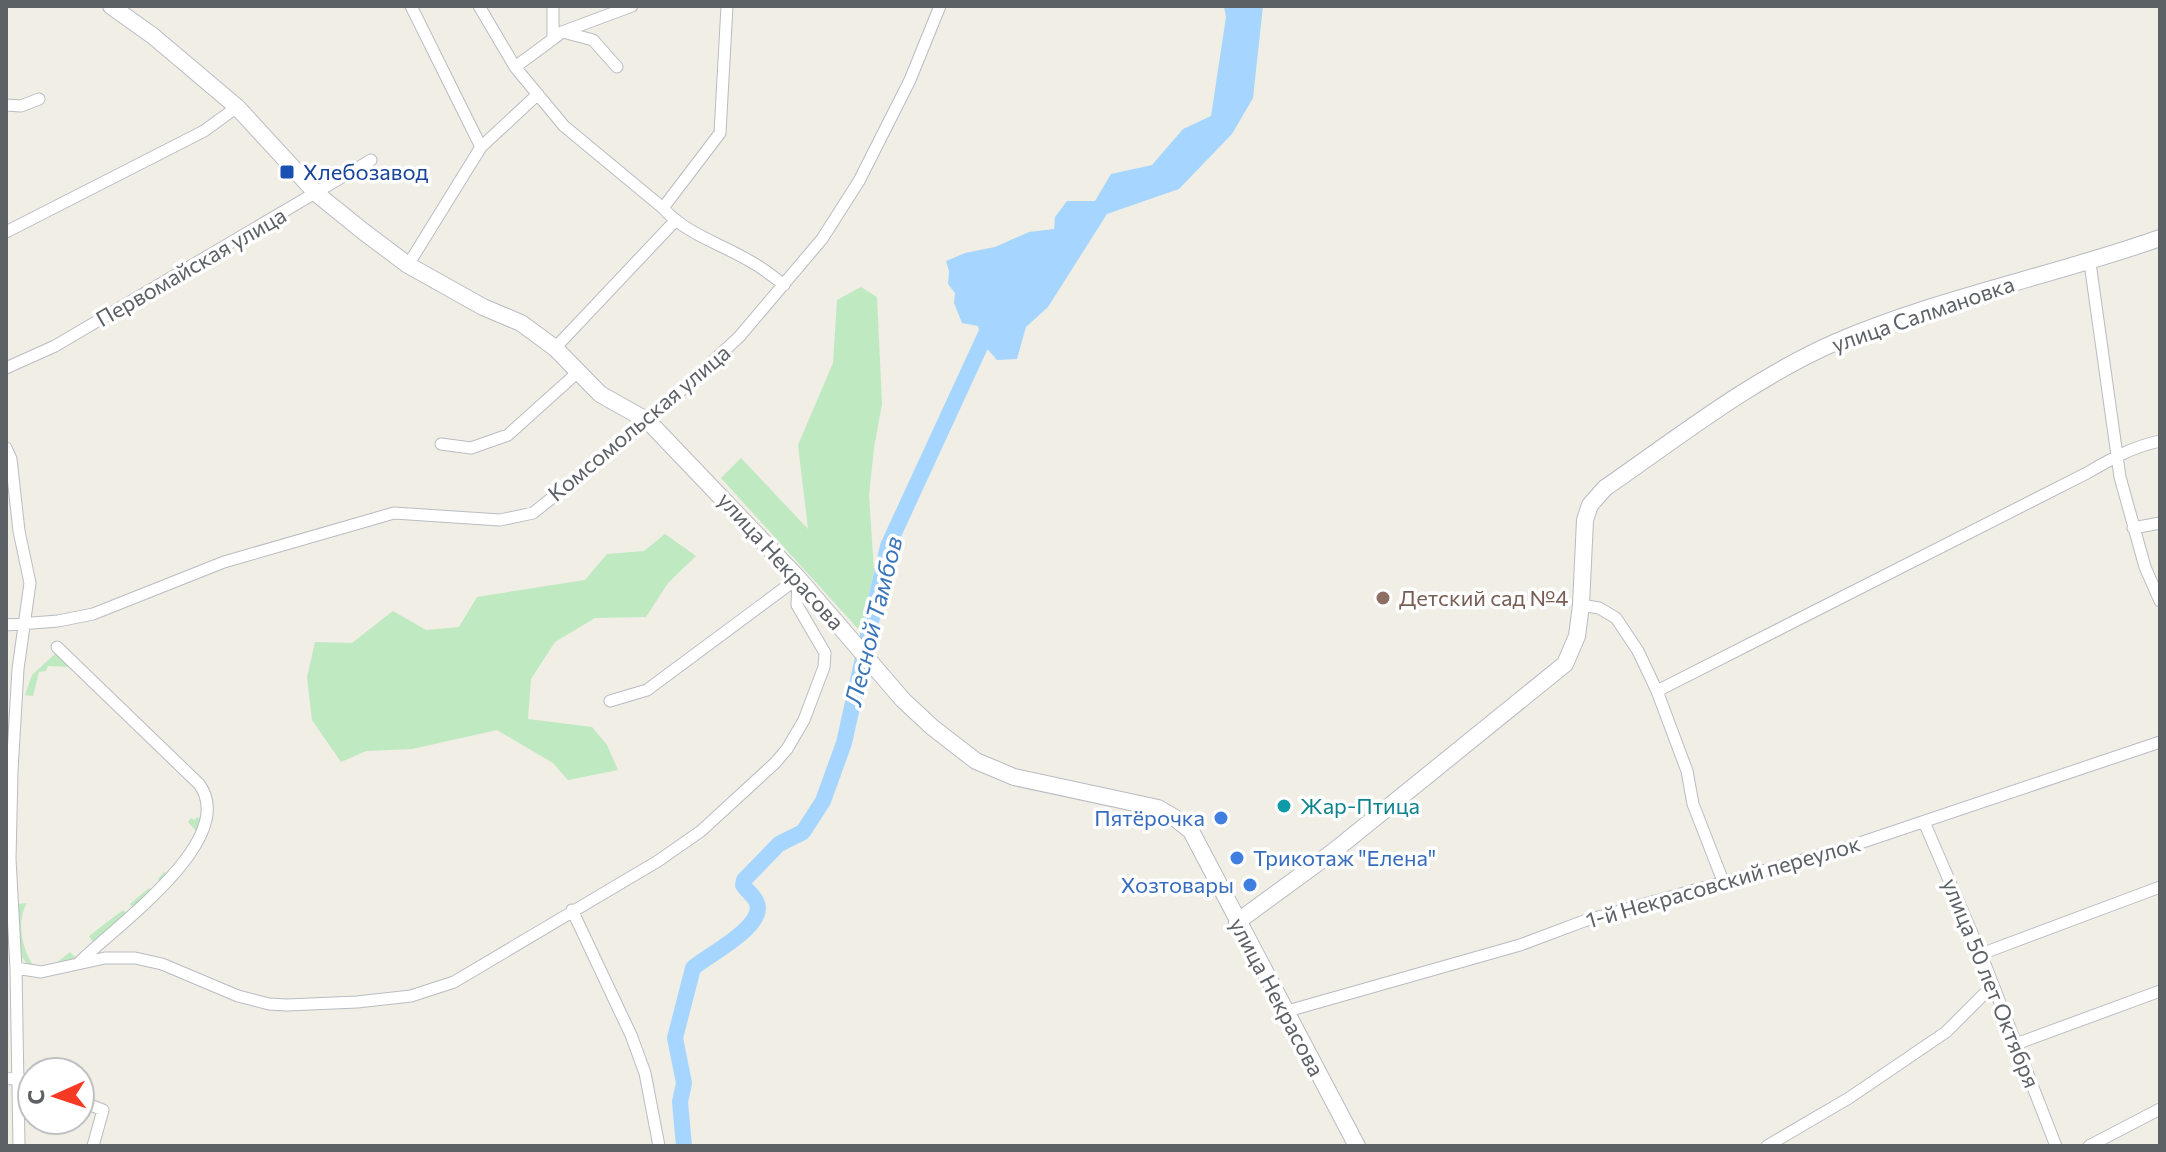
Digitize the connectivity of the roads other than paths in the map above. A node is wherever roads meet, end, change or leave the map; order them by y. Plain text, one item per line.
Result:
1 (111, 6) edge
2 (411, 6) edge
3 (479, 6) edge
4 (553, 6) edge
5 (632, 6) edge
6 (727, 6) edge
7 (940, 6) edge
8 (557, 35) junction
9 (515, 67) junction
10 (617, 67) dead end
11 (538, 94) junction
12 (39, 99) dead end
13 (6, 105) edge
14 (237, 107) junction
15 (481, 147) junction
16 (371, 160) dead end
17 (317, 194) junction
18 (663, 208) junction
19 (675, 221) junction
20 (6, 232) edge
21 (2160, 238) edge
22 (2090, 263) junction
23 (408, 265) junction
24 (784, 285) junction
25 (555, 348) junction
26 (6, 368) edge
27 (578, 372) junction
28 (648, 421) junction
29 (2160, 441) edge
30 (441, 444) dead end
31 (6, 448) edge
32 (2118, 455) junction
33 (2160, 523) edge
34 (2133, 528) junction
35 (798, 578) junction
36 (2160, 601) edge
37 (1581, 605) junction
38 (24, 622) junction
39 (6, 625) edge
40 (57, 647) dead end
41 (1657, 691) junction
42 (610, 701) dead end
43 (2160, 742) edge
44 (1924, 822) junction
45 (1723, 881) junction
46 (2160, 887) edge
47 (572, 910) junction
48 (1237, 922) junction
49 (1981, 954) junction
50 (78, 964) junction
51 (16, 968) junction
52 (1993, 985) junction
53 (2160, 991) edge
54 (1284, 1012) junction
55 (2016, 1044) junction
56 (12, 1078) edge
57 (96, 1107) edge
58 (2160, 1109) edge
59 (96, 1135) edge
60 (19, 1146) edge
61 (659, 1146) edge
62 (1357, 1146) edge
63 (1767, 1146) edge
64 (2056, 1146) edge
65 (2089, 1146) edge

1 - 14 street, улица Некрасова
2 - 15 street
3 - 9 street
4 - 8 street
5 - 8 street
6 - 18 street
7 - 24 street, Комсомольская улица
8 - 9 street
8 - 10 street
9 - 11 street
11 - 15 street
11 - 18 street
12 - 13 street
14 - 17 street, улица Некрасова
14 - 20 street
15 - 23 street
16 - 17 street, Первомайская улица
17 - 23 street, улица Некрасова
17 - 26 street, Первомайская улица
18 - 19 street
19 - 24 street
19 - 25 street
21 - 22 street, улица Салмановка
22 - 32 street
22 - 37 street, улица Салмановка
23 - 25 street, улица Некрасова
24 - 28 street, Комсомольская улица
25 - 27 street, улица Некрасова
27 - 28 street, улица Некрасова
27 - 30 street
28 - 35 street, улица Некрасова
28 - 38 street, Комсомольская улица
29 - 32 street
31 - 38 street
32 - 34 street
32 - 41 street
33 - 34 street
34 - 36 street
35 - 42 street
35 - 47 street
35 - 48 street, улица Некрасова
37 - 41 street
37 - 48 street, улица Салмановка
38 - 39 street, Комсомольская улица
38 - 51 street
40 - 50 street
41 - 45 street
43 - 44 street, 1-й Некрасовский переулок
44 - 45 street, 1-й Некрасовский переулок
44 - 49 street, улица 50 лет Октября
45 - 54 street, 1-й Некрасовский переулок
46 - 49 street
47 - 50 street
47 - 61 street
48 - 54 street, улица Некрасова
49 - 52 street, улица 50 лет Октября
50 - 51 street
51 - 56 street
52 - 55 street, улица 50 лет Октября
52 - 63 street
53 - 55 street
54 - 62 street, улица Некрасова
55 - 64 street, улица 50 лет Октября
56 - 60 street
57 - 59 street
58 - 65 street

